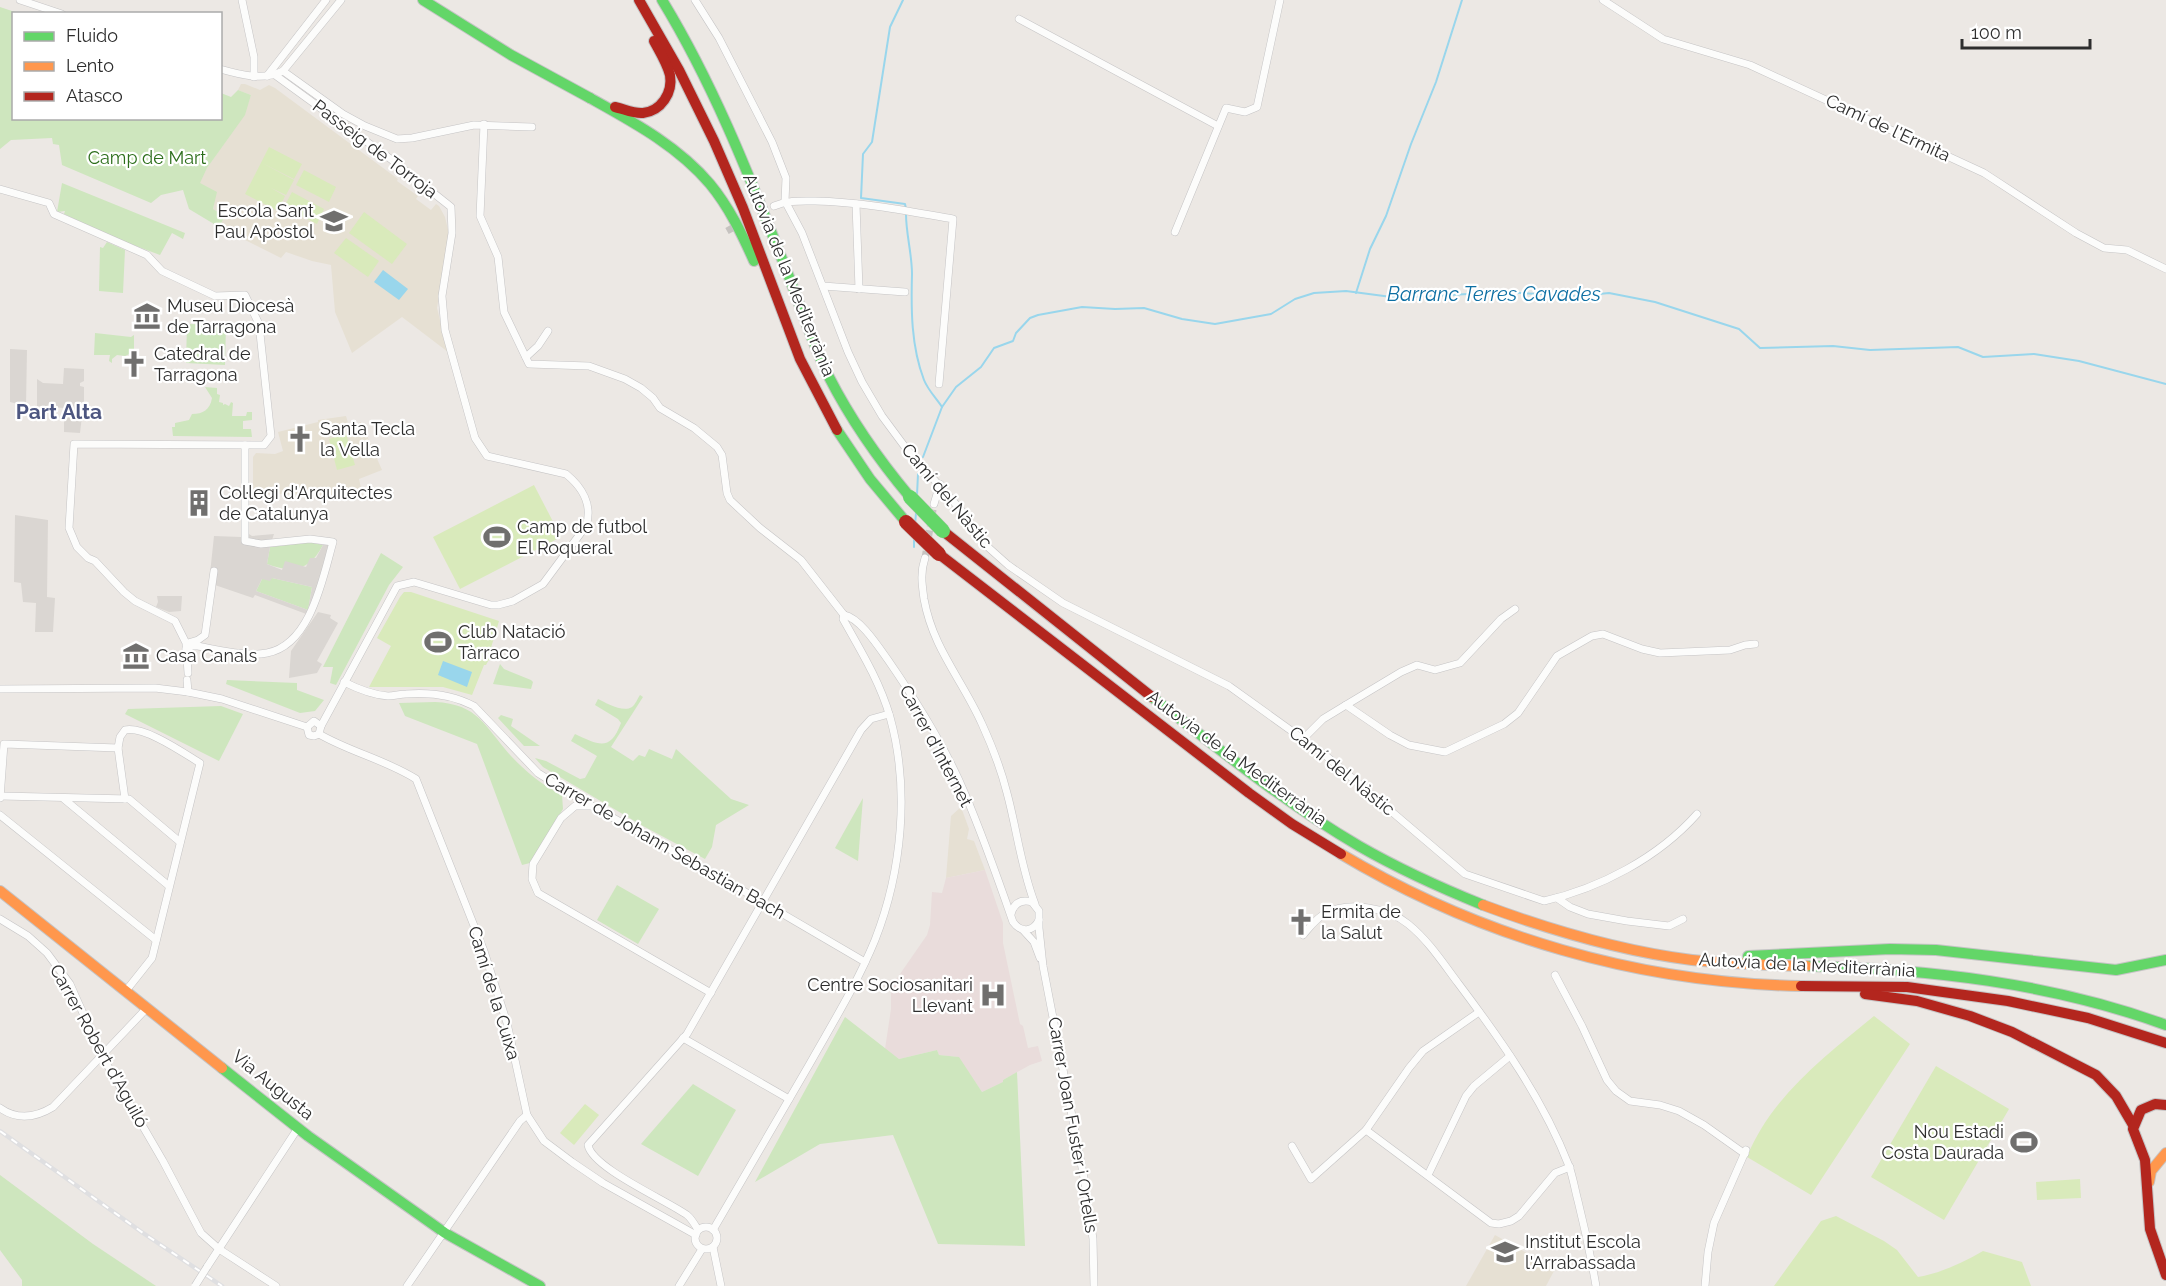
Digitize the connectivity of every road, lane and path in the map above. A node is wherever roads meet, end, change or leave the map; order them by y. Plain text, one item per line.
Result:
1 (242, 0) edge
2 (326, 0) edge
3 (341, 0) edge
4 (423, 0) edge
5 (630, 0) edge
6 (639, 0) edge
7 (694, 0) edge
8 (1280, 0) edge
9 (1603, 0) edge
10 (25, 1) edge
11 (665, 3) edge
12 (56, 12) edge
13 (1019, 19) dead end
14 (222, 69) edge
15 (279, 73) junction
16 (267, 76) junction
17 (255, 77) junction
18 (590, 98) junction
19 (484, 124) junction
20 (1218, 126) junction
21 (532, 127) dead end
22 (0, 189) edge
23 (785, 201) junction
24 (855, 204) junction
25 (774, 206) dead end
26 (1175, 232) dead end
27 (2166, 269) edge
28 (823, 286) junction
29 (859, 289) junction
30 (905, 292) dead end
31 (548, 331) dead end
32 (790, 336) junction
33 (526, 357) junction
34 (939, 384) dead end
35 (244, 445) junction
36 (940, 484) junction
37 (934, 504) tunnel mouth
38 (925, 558) tunnel mouth
39 (214, 571) dead end
40 (1515, 609) dead end
41 (844, 615) junction
42 (185, 644) junction
43 (1755, 644) dead end
44 (344, 682) junction
45 (0, 689) edge
46 (188, 692) junction
47 (1346, 705) junction
48 (889, 714) junction
49 (307, 726) junction
50 (321, 726) junction
51 (319, 734) junction
52 (1303, 739) junction
53 (118, 748) junction
54 (1, 797) edge
55 (64, 799) junction
56 (125, 799) junction
57 (591, 806) junction
58 (0, 814) edge
59 (1697, 814) dead end
60 (180, 842) junction
61 (1027, 883) junction
62 (169, 886) junction
63 (0, 891) edge
64 (1004, 894) junction
65 (1557, 898) junction
66 (763, 902) junction
67 (1017, 904) junction
68 (1035, 904) junction
69 (1011, 914) junction
70 (0, 919) edge
71 (1683, 919) dead end
72 (1040, 920) junction
73 (1532, 922) junction
74 (1023, 930) junction
75 (1303, 935) dead end
76 (156, 940) junction
77 (2166, 960) edge
78 (865, 962) junction
79 (1043, 966) junction
80 (1555, 975) dead end
81 (1804, 985) junction
82 (125, 992) junction
83 (711, 993) junction
84 (146, 1009) junction
85 (1479, 1012) junction
86 (2166, 1025) edge
87 (683, 1038) junction
88 (2166, 1043) edge
89 (102, 1056) junction
90 (1509, 1056) junction
91 (2166, 1093) edge
92 (789, 1099) junction
93 (2161, 1104) edge
94 (0, 1108) edge
95 (527, 1115) junction
96 (2133, 1125) junction
97 (298, 1128) junction
98 (1366, 1130) junction
99 (1292, 1146) dead end
100 (2142, 1149) junction
101 (2166, 1152) edge
102 (1570, 1167) junction
103 (1428, 1175) junction
104 (2147, 1191) junction
105 (713, 1230) junction
106 (697, 1232) junction
107 (445, 1233) junction
108 (713, 1246) junction
109 (219, 1249) junction
110 (702, 1249) junction
111 (2166, 1275) edge
112 (195, 1286) edge
113 (276, 1286) edge
114 (407, 1286) edge
115 (540, 1286) edge
116 (679, 1286) edge
117 (722, 1286) edge
118 (1094, 1286) edge
119 (1596, 1286) edge
120 (1705, 1286) edge

1 - 17 street
2 - 16 street
3 - 15 street
4 - 18 main road
5 - 18 main road
6 - 32 main road, Autovia de la Mediterrània
7 - 23 street, Camí del Nàstic
8 - 20 street
9 - 27 street, Camí de l'Ermita
10 - 12 street
11 - 73 main road, Autovia de la Mediterrània, bridge
13 - 20 street
14 - 17 street
15 - 16 street
15 - 19 street
15 - 44 street, Passeig de Torroja
16 - 17 street
18 - 32 main road
19 - 21 street
19 - 33 street
20 - 26 street
22 - 35 street
23 - 24 street
23 - 25 street
23 - 28 street, Camí del Nàstic
24 - 29 street
24 - 34 street
28 - 29 street
28 - 36 street, Camí del Nàstic
29 - 30 street
31 - 33 street
32 - 81 main road, Autovia de la Mediterrània, bridge
33 - 41 street
35 - 42 street
35 - 42 street
36 - 37 street
36 - 52 street, Camí del Nàstic
38 - 61 street
39 - 42 street
40 - 47 street
41 - 48 street
41 - 64 street, Carrer d'Internet
42 - 46 street
43 - 47 street
44 - 50 street, Passeig de Torroja
44 - 57 street, Carrer de Johann Sebastian Bach
45 - 46 street
46 - 49 street
47 - 52 street
48 - 66 street
48 - 78 street
49 - 50 street
49 - 51 street
50 - 51 street
51 - 95 street, Camí de la Cuixa
52 - 65 street, Camí del Nàstic
53 - 54 street
53 - 56 street
53 - 60 street
54 - 55 street
55 - 56 street
55 - 62 street
56 - 60 street
57 - 66 street, Carrer de Johann Sebastian Bach
57 - 83 street
58 - 76 street
59 - 65 street
60 - 62 street
61 - 67 street
61 - 68 street
62 - 76 street
63 - 82 main road, Via Augusta
64 - 67 street, Carrer d'Internet
64 - 69 street, Carrer d'Internet
65 - 71 street
66 - 78 street, Carrer de Johann Sebastian Bach
66 - 83 street
67 - 68 street
67 - 69 street
68 - 72 street
69 - 74 street
70 - 89 street, Carrer Robert d'Aguiló
72 - 74 street
72 - 79 street, Carrer Joan Fuster i Ortells
73 - 77 main road
73 - 86 main road, Autovia de la Mediterrània
74 - 79 street, Carrer Joan Fuster i Ortells
75 - 85 street
76 - 82 street
78 - 92 street
79 - 118 street, Carrer Joan Fuster i Ortells
80 - 120 street
81 - 88 main road, Autovia de la Mediterrània
81 - 96 main road
82 - 84 main road, Via Augusta
83 - 87 street
84 - 89 street
84 - 97 main road, Via Augusta
85 - 90 street
85 - 98 street
87 - 92 street
87 - 106 street
89 - 94 street
89 - 109 street, Carrer Robert d'Aguiló
90 - 102 street
90 - 103 street
91 - 93 main road
92 - 105 street
93 - 96 main road
95 - 106 street, Camí de la Cuixa
95 - 107 street
96 - 100 main road
97 - 107 main road, Via Augusta
97 - 109 street
98 - 99 street
98 - 103 street
100 - 101 main road
100 - 104 main road
101 - 104 main road
102 - 103 street
102 - 119 street
104 - 111 main road
105 - 106 street
105 - 108 street
106 - 110 street
107 - 114 street
107 - 115 main road, Via Augusta
108 - 110 street
108 - 117 street
109 - 112 street, bridge
109 - 113 street, Carrer Robert d'Aguiló
110 - 116 street

